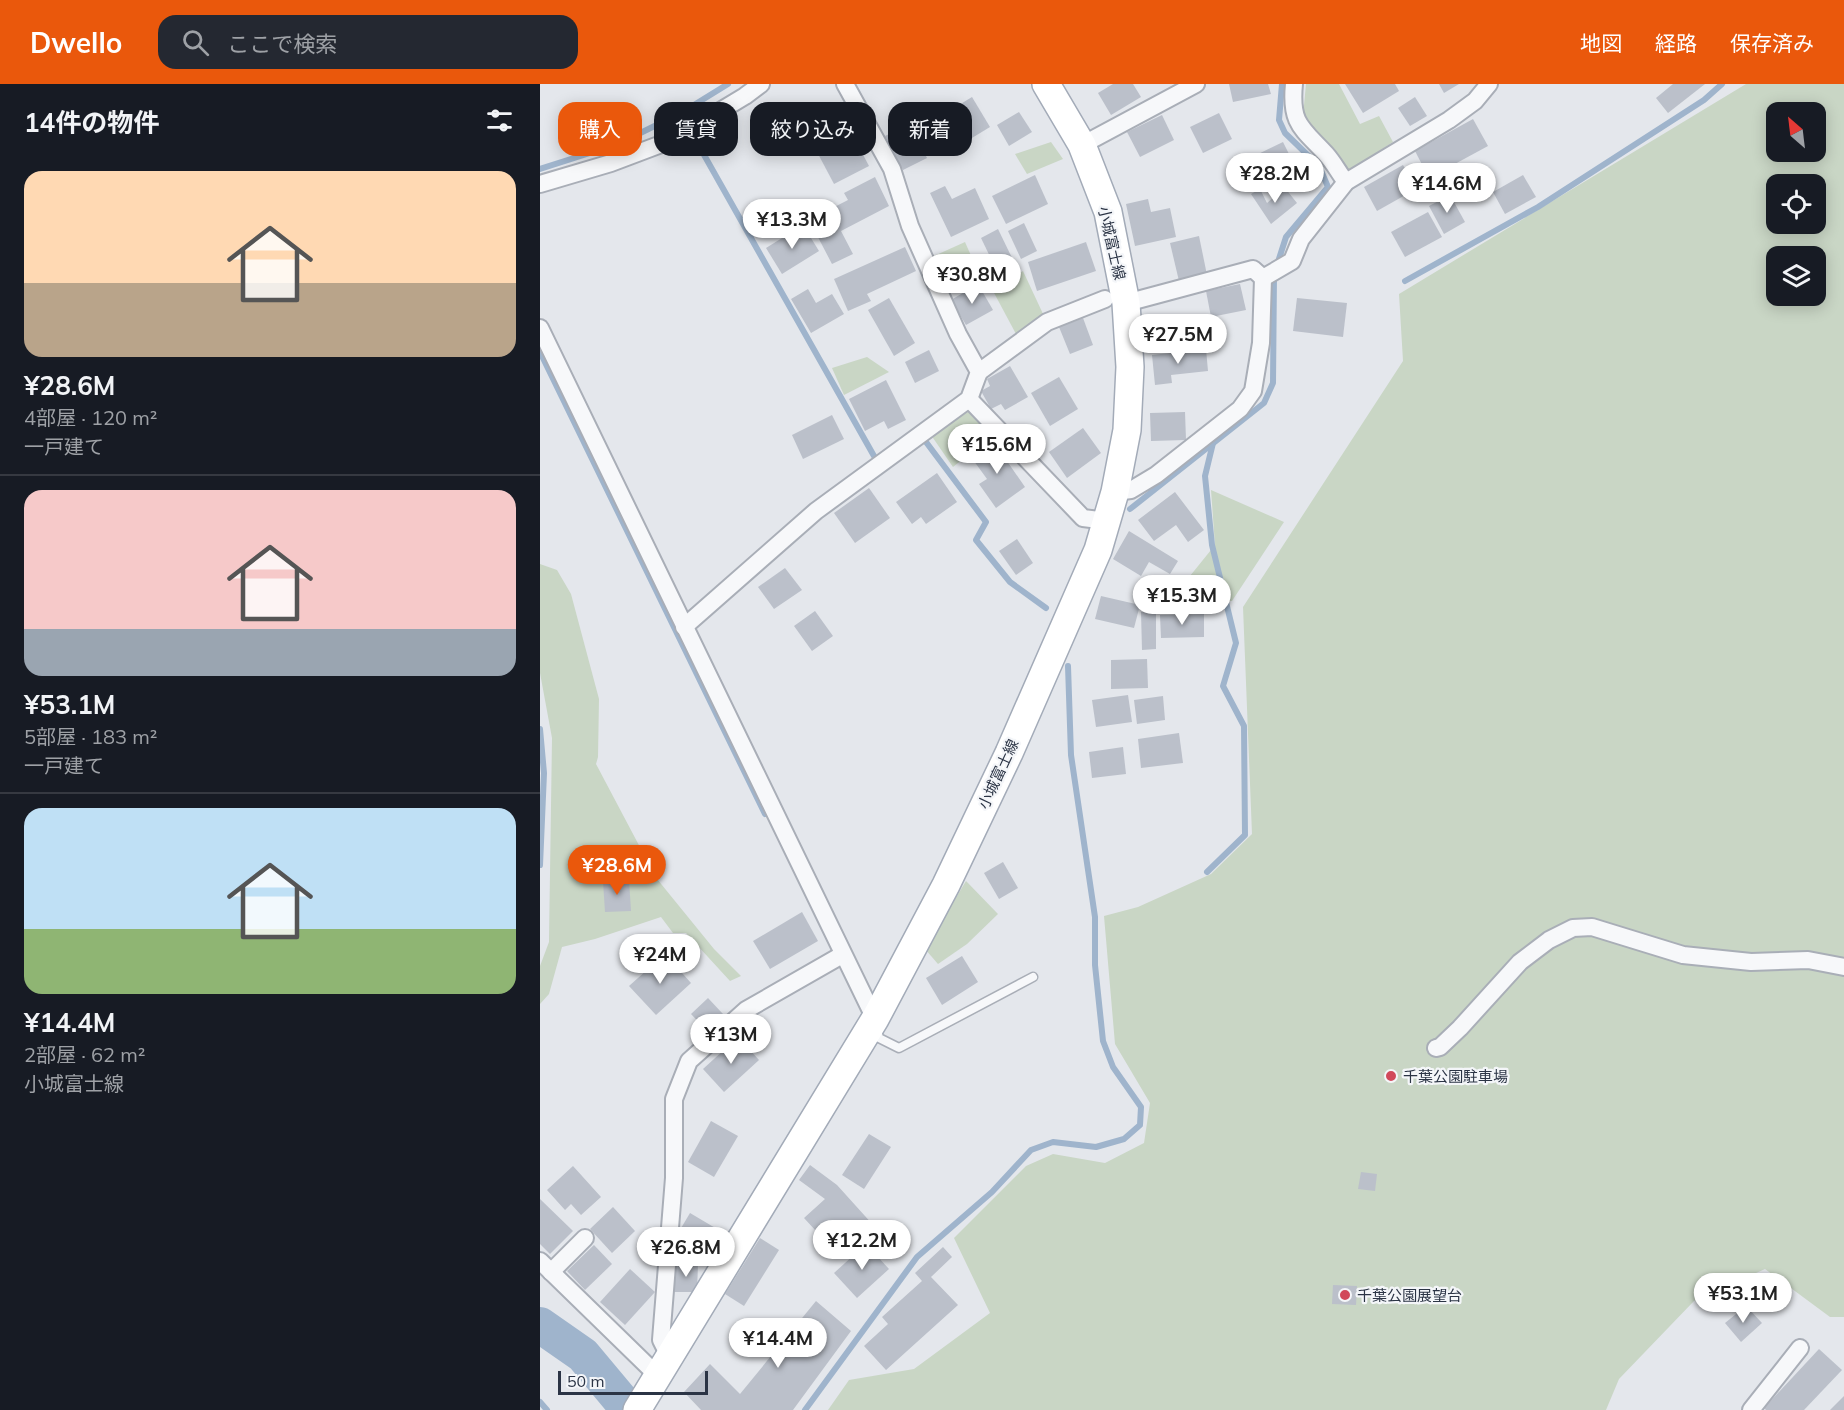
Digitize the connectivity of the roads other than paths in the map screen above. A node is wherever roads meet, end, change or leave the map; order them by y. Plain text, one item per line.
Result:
1 (760, 84) edge
2 (845, 84) edge
3 (1046, 84) edge
4 (1196, 84) edge
5 (1294, 84) edge
6 (1489, 84) edge
7 (1082, 145) junction
8 (1346, 182) junction
9 (540, 184) edge
10 (1263, 278) junction
11 (1115, 301) junction
12 (540, 328) edge
13 (979, 372) junction
14 (969, 399) junction
15 (1115, 492) junction
16 (1107, 521) junction
17 (684, 627) junction
18 (842, 955) junction
19 (1844, 967) edge
20 (1033, 977) dead end
21 (874, 1019) junction
22 (1436, 1048) dead end
23 (585, 1238) dead end
24 (546, 1266) edge
25 (1800, 1348) dead end
26 (664, 1368) junction
27 (638, 1410) edge
28 (1751, 1410) edge

1 - 9 street
2 - 13 street
3 - 7 main road, 小城富士線
4 - 7 street
5 - 8 street
6 - 8 street
7 - 11 main road, 小城富士線
8 - 10 street
10 - 11 street
10 - 15 street
11 - 13 street
11 - 15 main road, 小城富士線
12 - 17 street
13 - 14 street
14 - 16 street
14 - 17 street
15 - 16 main road, 小城富士線
16 - 21 main road, 小城富士線
17 - 18 street
18 - 21 street
18 - 26 street
19 - 22 street
20 - 21 lane
21 - 26 main road, 小城富士線
23 - 24 street
24 - 26 street
25 - 28 street
26 - 27 main road, 小城富士線

